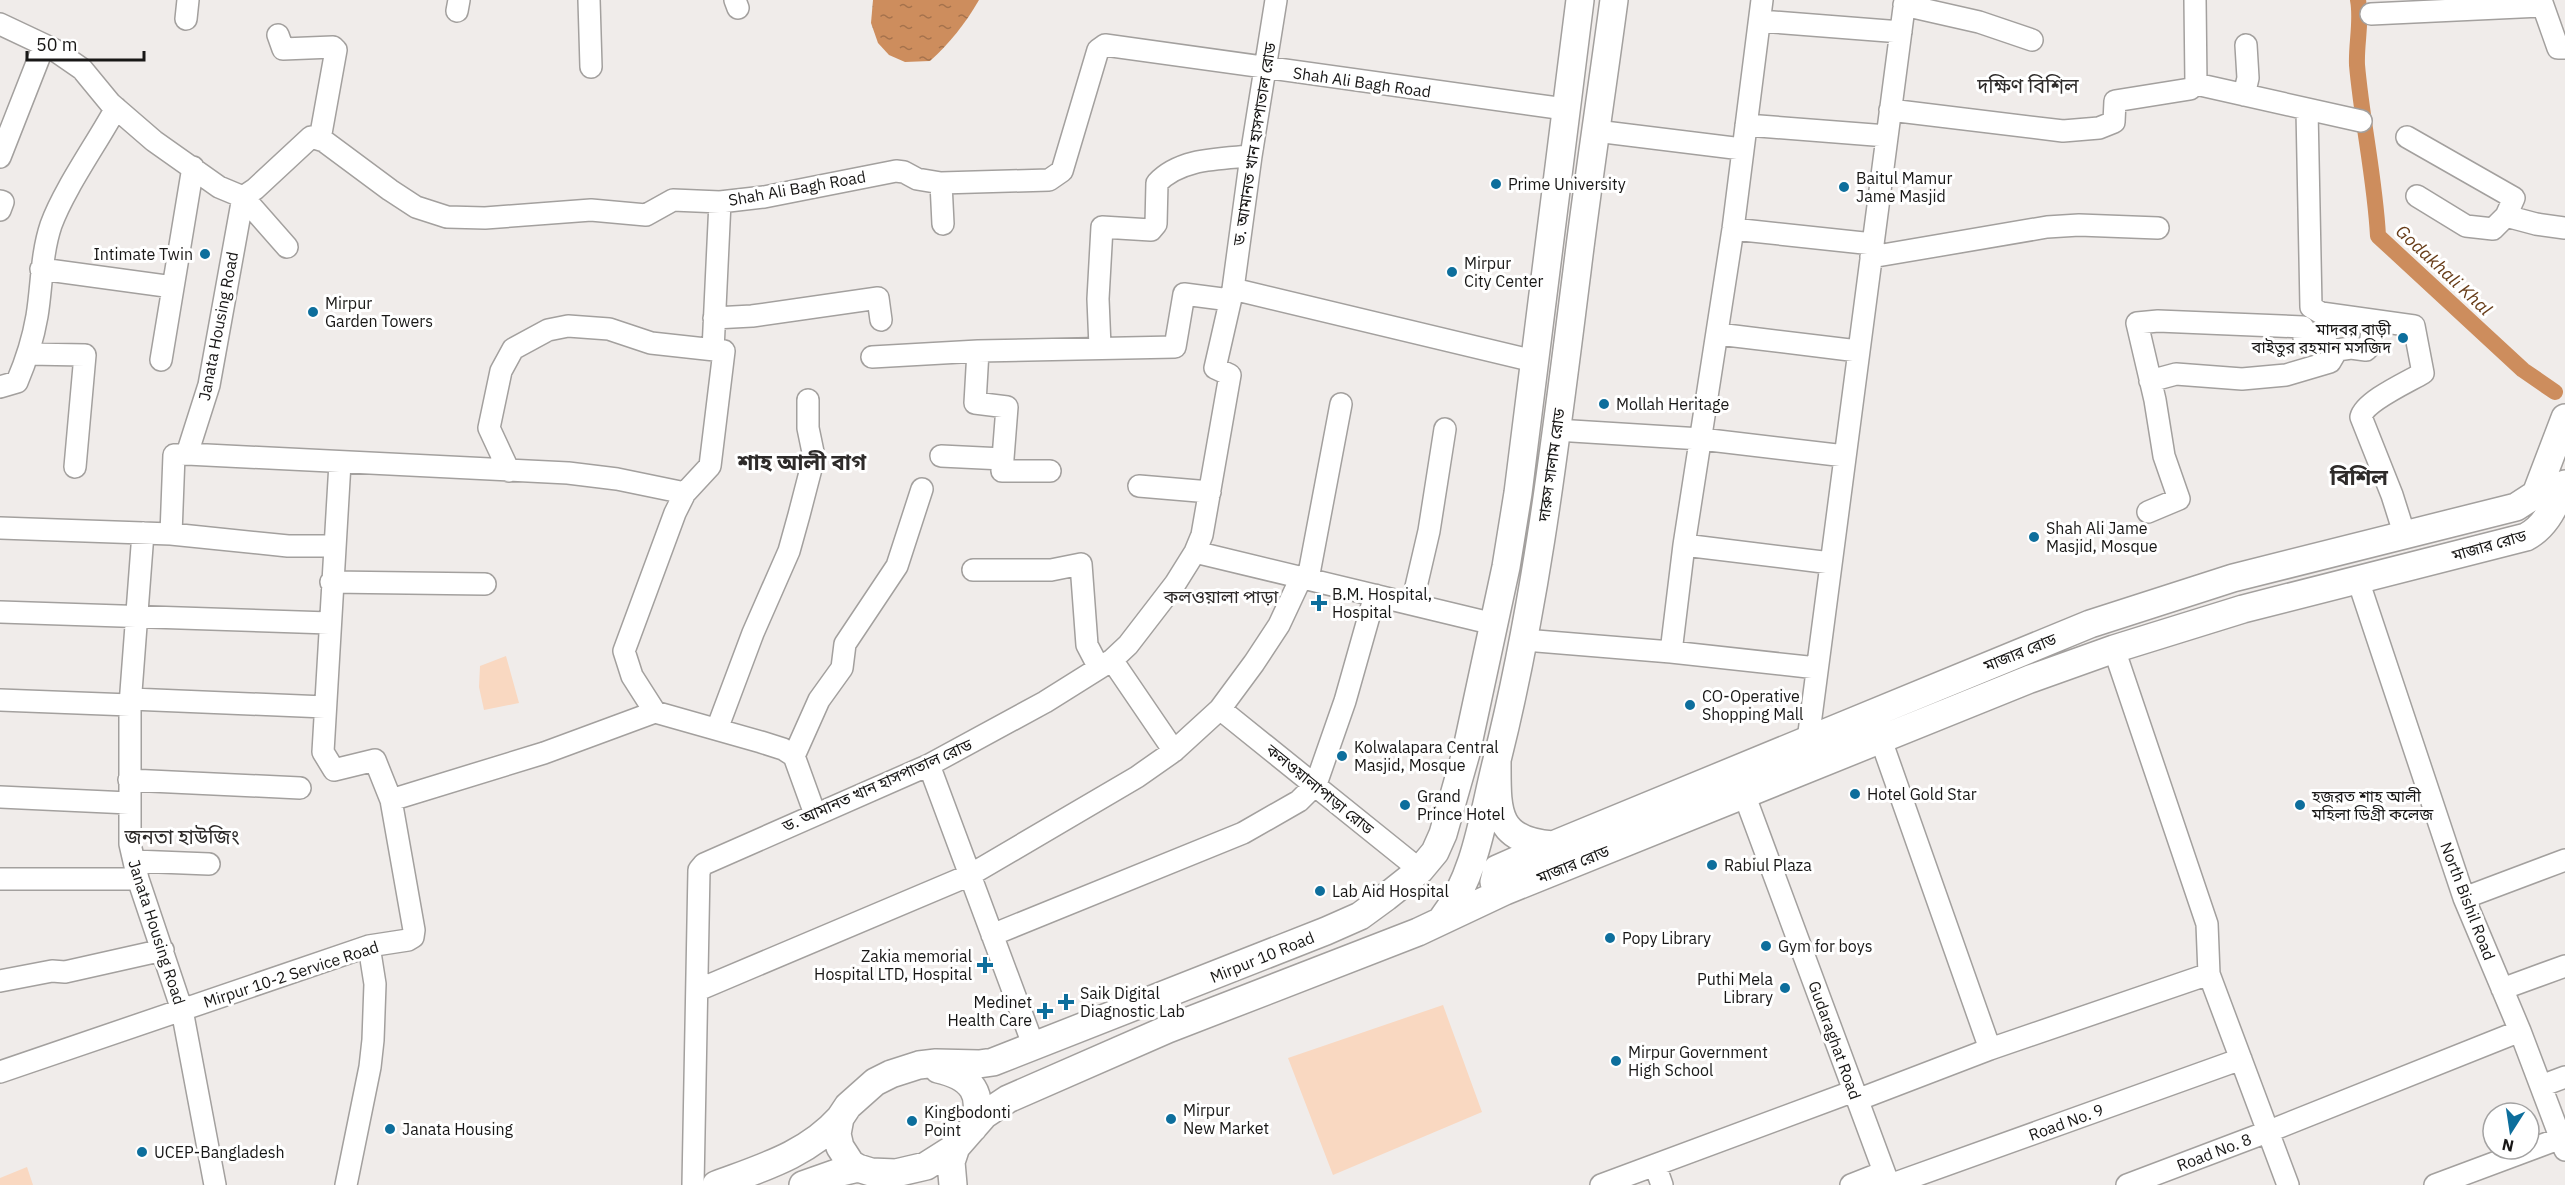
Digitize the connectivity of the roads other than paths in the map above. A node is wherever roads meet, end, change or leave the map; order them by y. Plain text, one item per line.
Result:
1 (589, 0) edge
2 (1276, 0) edge
3 (1580, 0) edge
4 (1614, 0) edge
5 (2195, 0) edge
6 (1904, 3) edge
7 (2541, 3) edge
8 (1761, 10) edge
9 (2371, 14) dead end
10 (0, 24) edge
11 (1900, 32) junction
12 (278, 34) dead end
13 (2032, 40) dead end
14 (44, 45) junction
15 (2246, 45) dead end
16 (2565, 48) edge
17 (591, 67) dead end
18 (1265, 69) junction
19 (2196, 84) junction
20 (2244, 95) junction
21 (116, 108) junction
22 (1890, 110) junction
23 (2307, 110) junction
24 (1564, 118) junction
25 (2361, 121) dead end
26 (1597, 122) junction
27 (1746, 125) junction
28 (1887, 136) junction
29 (2407, 137) dead end
30 (320, 139) junction
31 (1742, 149) junction
32 (1251, 156) junction
33 (0, 157) edge
34 (193, 167) junction
35 (941, 183) junction
36 (2417, 196) dead end
37 (243, 197) junction
38 (0, 201) edge
39 (720, 202) junction
40 (0, 210) edge
41 (2506, 216) junction
42 (943, 224) dead end
43 (2158, 228) dead end
44 (2565, 228) edge
45 (1733, 229) junction
46 (287, 247) dead end
47 (1872, 250) junction
48 (41, 268) junction
49 (173, 287) junction
50 (1232, 294) junction
51 (714, 318) junction
52 (880, 320) dead end
53 (2372, 330) dead end
54 (1718, 334) junction
55 (1100, 347) junction
56 (713, 350) junction
57 (2337, 350) junction
58 (978, 351) junction
59 (1858, 351) junction
60 (28, 354) junction
61 (872, 357) dead end
62 (161, 360) dead end
63 (1534, 361) junction
64 (2150, 381) junction
65 (0, 387) edge
66 (808, 400) dead end
67 (1341, 404) dead end
68 (2565, 418) edge
69 (1445, 429) dead end
70 (1556, 429) junction
71 (1701, 439) junction
72 (187, 454) junction
73 (940, 456) dead end
74 (1845, 456) junction
75 (1003, 459) junction
76 (340, 463) junction
77 (75, 467) dead end
78 (509, 471) junction
79 (1050, 471) dead end
80 (2565, 484) edge
81 (1139, 486) dead end
82 (922, 489) dead end
83 (1210, 492) junction
84 (685, 493) junction
85 (2543, 503) junction
86 (2506, 511) junction
87 (2148, 512) dead end
88 (0, 528) edge
89 (143, 533) junction
90 (171, 534) junction
91 (2405, 536) junction
92 (2517, 540) junction
93 (1684, 545) junction
94 (333, 546) junction
95 (2347, 550) junction
96 (1195, 552) junction
97 (1831, 563) junction
98 (973, 570) dead end
99 (1305, 578) junction
100 (2233, 578) junction
101 (2358, 580) junction
102 (331, 582) junction
103 (485, 584) dead end
104 (1375, 595) junction
105 (1412, 604) junction
106 (2243, 609) junction
107 (0, 612) edge
108 (136, 616) junction
109 (329, 623) junction
110 (1494, 624) junction
111 (1524, 640) junction
112 (2114, 650) junction
113 (1671, 652) junction
114 (1106, 664) junction
115 (1817, 668) junction
116 (0, 700) edge
117 (130, 702) junction
118 (325, 707) junction
119 (1220, 709) junction
120 (655, 712) junction
121 (717, 729) junction
122 (1808, 740) junction
123 (1881, 740) junction
124 (1174, 751) junction
125 (794, 756) junction
126 (1497, 762) junction
127 (928, 765) junction
128 (129, 780) junction
129 (1739, 782) junction
130 (1316, 784) junction
131 (300, 788) dead end
132 (0, 797) edge
133 (391, 801) junction
134 (129, 803) junction
135 (815, 814) junction
136 (1553, 845) junction
137 (2565, 860) edge
138 (208, 864) dead end
139 (136, 870) junction
140 (1420, 870) junction
141 (970, 875) junction
142 (0, 879) edge
143 (1505, 891) junction
144 (2464, 898) junction
145 (1443, 918) junction
146 (992, 935) junction
147 (369, 946) junction
148 (164, 950) junction
149 (2565, 966) edge
150 (2209, 974) junction
151 (0, 981) edge
152 (2502, 989) junction
153 (698, 990) junction
154 (182, 1010) junction
155 (2520, 1031) junction
156 (1034, 1047) junction
157 (1990, 1049) junction
158 (2241, 1059) junction
159 (919, 1065) junction
160 (0, 1072) edge
161 (2565, 1077) edge
162 (2541, 1086) junction
163 (1855, 1095) junction
164 (840, 1118) junction
165 (971, 1130) junction
166 (2267, 1132) junction
167 (2563, 1144) edge
168 (1655, 1165) junction
169 (858, 1168) junction
170 (903, 1179) edge
171 (1887, 1181) edge
172 (215, 1185) edge
173 (346, 1185) edge
174 (693, 1185) edge
175 (716, 1185) edge
176 (803, 1185) edge
177 (953, 1185) edge
178 (1601, 1185) edge
179 (1662, 1185) edge
180 (1851, 1185) edge
181 (2127, 1185) edge
182 (2288, 1185) edge
183 (2436, 1185) edge

1 - 17 street
2 - 18 street, ড. আমানত খান হাসপাতাল রোড
3 - 24 main road, দারুস সালাম রোড
4 - 26 main road, দারুস সালাম রোড
5 - 19 street
6 - 11 street
6 - 13 street
7 - 9 street
7 - 16 street
8 - 11 street
8 - 27 street
10 - 14 street
11 - 22 street
12 - 30 street
14 - 21 street
14 - 33 street
15 - 20 street
18 - 24 street, Shah Ali Bagh Road
18 - 32 street, ড. আমানত খান হাসপাতাল রোড
18 - 35 street, Shah Ali Bagh Road
19 - 20 street
19 - 22 street
20 - 23 street
21 - 34 street
21 - 48 street
22 - 28 street
23 - 25 street
23 - 91 street
24 - 26 main road
24 - 63 main road, দারুস সালাম রোড
26 - 31 street
26 - 70 main road, দারুস সালাম রোড
27 - 28 street
27 - 31 street
28 - 47 street
29 - 41 street
30 - 37 street
30 - 39 street, Shah Ali Bagh Road
31 - 45 street
32 - 50 street, ড. আমানত খান হাসপাতাল রোড
32 - 55 street
34 - 37 street
34 - 49 street
35 - 39 street, Shah Ali Bagh Road
35 - 42 street
36 - 41 street
37 - 46 street
37 - 72 street, Janata Housing Road
38 - 40 street
39 - 51 street
41 - 44 street
43 - 47 street
45 - 47 street
45 - 54 street
47 - 59 street
48 - 49 street
48 - 60 street
49 - 62 street
50 - 55 street
50 - 63 street
50 - 83 street, ড. আমানত খান হাসপাতাল রোড
51 - 52 street
51 - 56 street
53 - 57 street
54 - 59 street
54 - 71 street
55 - 58 street
56 - 78 street
56 - 84 street
57 - 64 street
57 - 64 street
58 - 61 street
58 - 75 street
59 - 74 street
60 - 65 street
60 - 77 street
63 - 110 main road, দারুস সালাম রোড
64 - 87 street
66 - 121 street
67 - 99 street
68 - 85 main road, মাজার রোড
69 - 105 street
70 - 71 street
70 - 111 main road, দারুস সালাম রোড
71 - 74 street
71 - 93 street
72 - 76 street
72 - 90 street, Janata Housing Road
73 - 75 street
74 - 97 street
75 - 79 street
76 - 78 street
76 - 94 street
78 - 84 street
80 - 85 main road, মাজার রোড
81 - 83 street
82 - 125 street
83 - 96 street, ড. আমানত খান হাসপাতাল রোড
84 - 120 street
85 - 86 main road, মাজার রোড
85 - 92 main road, মাজার রোড
86 - 91 main road, মাজার রোড
86 - 92 main road
88 - 89 street
89 - 90 street
89 - 108 street, Janata Housing Road
90 - 94 street
91 - 95 main road, মাজার রোড
92 - 101 main road, মাজার রোড
93 - 97 street
93 - 113 street
94 - 102 street
95 - 100 main road, মাজার রোড
95 - 101 main road
96 - 99 street
96 - 114 street, ড. আমানত খান হাসপাতাল রোড
97 - 115 street
98 - 114 street
99 - 104 street
99 - 119 street
100 - 106 main road
100 - 122 main road, মাজার রোড
101 - 106 main road, মাজার রোড
101 - 144 street, North Bishil Road
102 - 103 street
102 - 109 street
104 - 105 street
104 - 130 street
105 - 110 street
106 - 112 main road, মাজার রোড
107 - 108 street
108 - 109 street
108 - 117 street, Janata Housing Road
109 - 118 street
110 - 140 main road, দারুস সালাম রোড
111 - 113 street
111 - 126 main road, দারুস সালাম রোড
112 - 123 main road, মাজার রোড
112 - 150 street
113 - 115 street
114 - 124 street
114 - 127 street, ড. আমানত খান হাসপাতাল রোড
115 - 122 street
116 - 117 street
117 - 118 street
117 - 128 street, Janata Housing Road
118 - 133 street
119 - 124 street
119 - 130 street, কলওয়ালাপাড়া রোড
120 - 121 street
120 - 133 street
121 - 125 street
122 - 129 main road, মাজার রোড
123 - 129 main road, মাজার রোড
123 - 157 street
124 - 141 street
125 - 135 street
126 - 136 main road, মাজার রোড
126 - 145 main road, দারুস সালাম রোড
127 - 135 street, ড. আমানত খান হাসপাতাল রোড
127 - 141 street
128 - 131 street
128 - 134 street, Janata Housing Road
129 - 136 main road, মাজার রোড
129 - 143 main road, মাজার রোড
129 - 163 street, Gudaraghat Road
130 - 140 street, কলওয়ালাপাড়া রোড
130 - 146 street
132 - 134 street
133 - 147 street, Mirpur 10-2 Service Road
134 - 139 street, Janata Housing Road
135 - 153 street, ড. আমানত খান হাসপাতাল রোড
136 - 143 main road
137 - 144 street
138 - 139 street
139 - 142 street
139 - 148 street, Janata Housing Road
140 - 156 main road, Mirpur 10 Road
141 - 146 street
141 - 153 street
143 - 145 main road, মাজার রোড
144 - 152 street, North Bishil Road
145 - 165 main road, Mirpur 10 Road
146 - 156 street
147 - 154 street, Mirpur 10-2 Service Road
147 - 173 street
148 - 151 street
148 - 154 street, Janata Housing Road
149 - 152 street
150 - 157 street
150 - 158 street
152 - 155 street, North Bishil Road
153 - 174 street, ড. আমানত খান হাসপাতাল রোড
154 - 160 street, Mirpur 10-2 Service Road
154 - 172 street, Janata Housing Road
155 - 162 street, North Bishil Road
155 - 166 street, Road No. 8
156 - 159 main road, Mirpur 10 Road
157 - 163 street
158 - 166 street
158 - 171 street, Road No. 9
159 - 164 main road
159 - 165 main road
161 - 162 street
162 - 167 street, North Bishil Road
163 - 168 street
163 - 171 street, Gudaraghat Road
164 - 169 main road
164 - 175 main road
165 - 170 main road
165 - 177 main road
166 - 181 street, Road No. 8
166 - 182 street
167 - 183 street
168 - 178 street
168 - 179 street
169 - 170 main road
169 - 176 main road
171 - 180 street, Road No. 9

